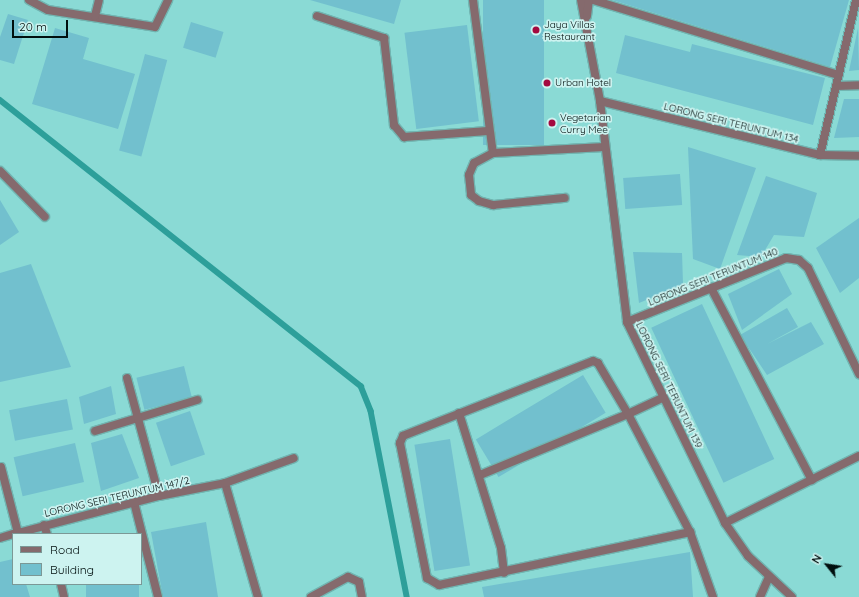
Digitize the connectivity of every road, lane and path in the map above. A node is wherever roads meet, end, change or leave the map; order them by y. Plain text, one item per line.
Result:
1 (29, 0) edge
2 (99, 0) edge
3 (168, 0) edge
4 (473, 0) edge
5 (581, 0) edge
6 (589, 0) edge
7 (593, 0) edge
8 (856, 0) edge
9 (95, 16) junction
10 (317, 16) dead end
11 (586, 21) junction
12 (839, 75) junction
13 (859, 85) edge
14 (836, 86) junction
15 (600, 101) junction
16 (488, 130) junction
17 (605, 147) junction
18 (493, 153) junction
19 (820, 155) junction
20 (859, 156) edge
21 (0, 171) edge
22 (565, 198) dead end
23 (45, 217) dead end
24 (711, 288) junction
25 (627, 322) junction
26 (859, 374) edge
27 (127, 378) dead end
28 (663, 398) junction
29 (197, 400) dead end
30 (458, 413) junction
31 (628, 414) junction
32 (138, 420) junction
33 (95, 431) dead end
34 (859, 456) edge
35 (294, 458) dead end
36 (1, 467) edge
37 (480, 475) junction
38 (812, 480) junction
39 (225, 483) junction
40 (159, 496) junction
41 (134, 502) junction
42 (725, 523) junction
43 (44, 525) junction
44 (690, 532) junction
45 (15, 533) edge
46 (18, 533) edge
47 (46, 533) edge
48 (142, 533) edge
49 (142, 534) edge
50 (12, 535) edge
51 (0, 538) edge
52 (504, 573) junction
53 (769, 577) junction
54 (61, 585) edge
55 (64, 597) edge
56 (158, 597) edge
57 (258, 597) edge
58 (311, 597) edge
59 (362, 597) edge
60 (713, 597) edge
61 (760, 597) edge
62 (792, 597) edge

1 - 9 street
2 - 9 street
3 - 9 street
4 - 16 street
5 - 11 street
6 - 11 street
7 - 12 street
8 - 12 street
10 - 16 street
11 - 15 street, LORONG SERI TERUNTUM 139
12 - 14 street
13 - 14 street
14 - 19 street
15 - 17 street, LORONG SERI TERUNTUM 139
15 - 19 street, LORONG SERI TERUNTUM 134
16 - 18 street
17 - 18 street
17 - 25 street, LORONG SERI TERUNTUM 139
18 - 22 street
19 - 20 street, LORONG SERI TERUNTUM 134
21 - 23 street
24 - 25 street, LORONG SERI TERUNTUM 140
24 - 26 street, LORONG SERI TERUNTUM 140
24 - 38 street
25 - 28 street, LORONG SERI TERUNTUM 139
27 - 32 street
28 - 31 street
28 - 42 street, LORONG SERI TERUNTUM 139
29 - 32 street
30 - 31 street
30 - 37 street
30 - 52 street
31 - 37 street
31 - 44 street
32 - 33 street
32 - 40 street
34 - 38 street
35 - 39 street, LORONG SERI TERUNTUM 147/2
36 - 45 street
37 - 52 street
38 - 42 street
39 - 40 street, LORONG SERI TERUNTUM 147/2
39 - 57 street
40 - 41 street, LORONG SERI TERUNTUM 147/2
41 - 43 street, LORONG SERI TERUNTUM 147/2
41 - 48 street
42 - 53 street, LORONG SERI TERUNTUM 139
43 - 46 street, LORONG SERI TERUNTUM 147/2
43 - 47 street
44 - 52 street
44 - 60 street
49 - 56 street
50 - 51 street, LORONG SERI TERUNTUM 147/2
53 - 61 street
53 - 62 street, LORONG SERI TERUNTUM 139
54 - 55 street
58 - 59 street

